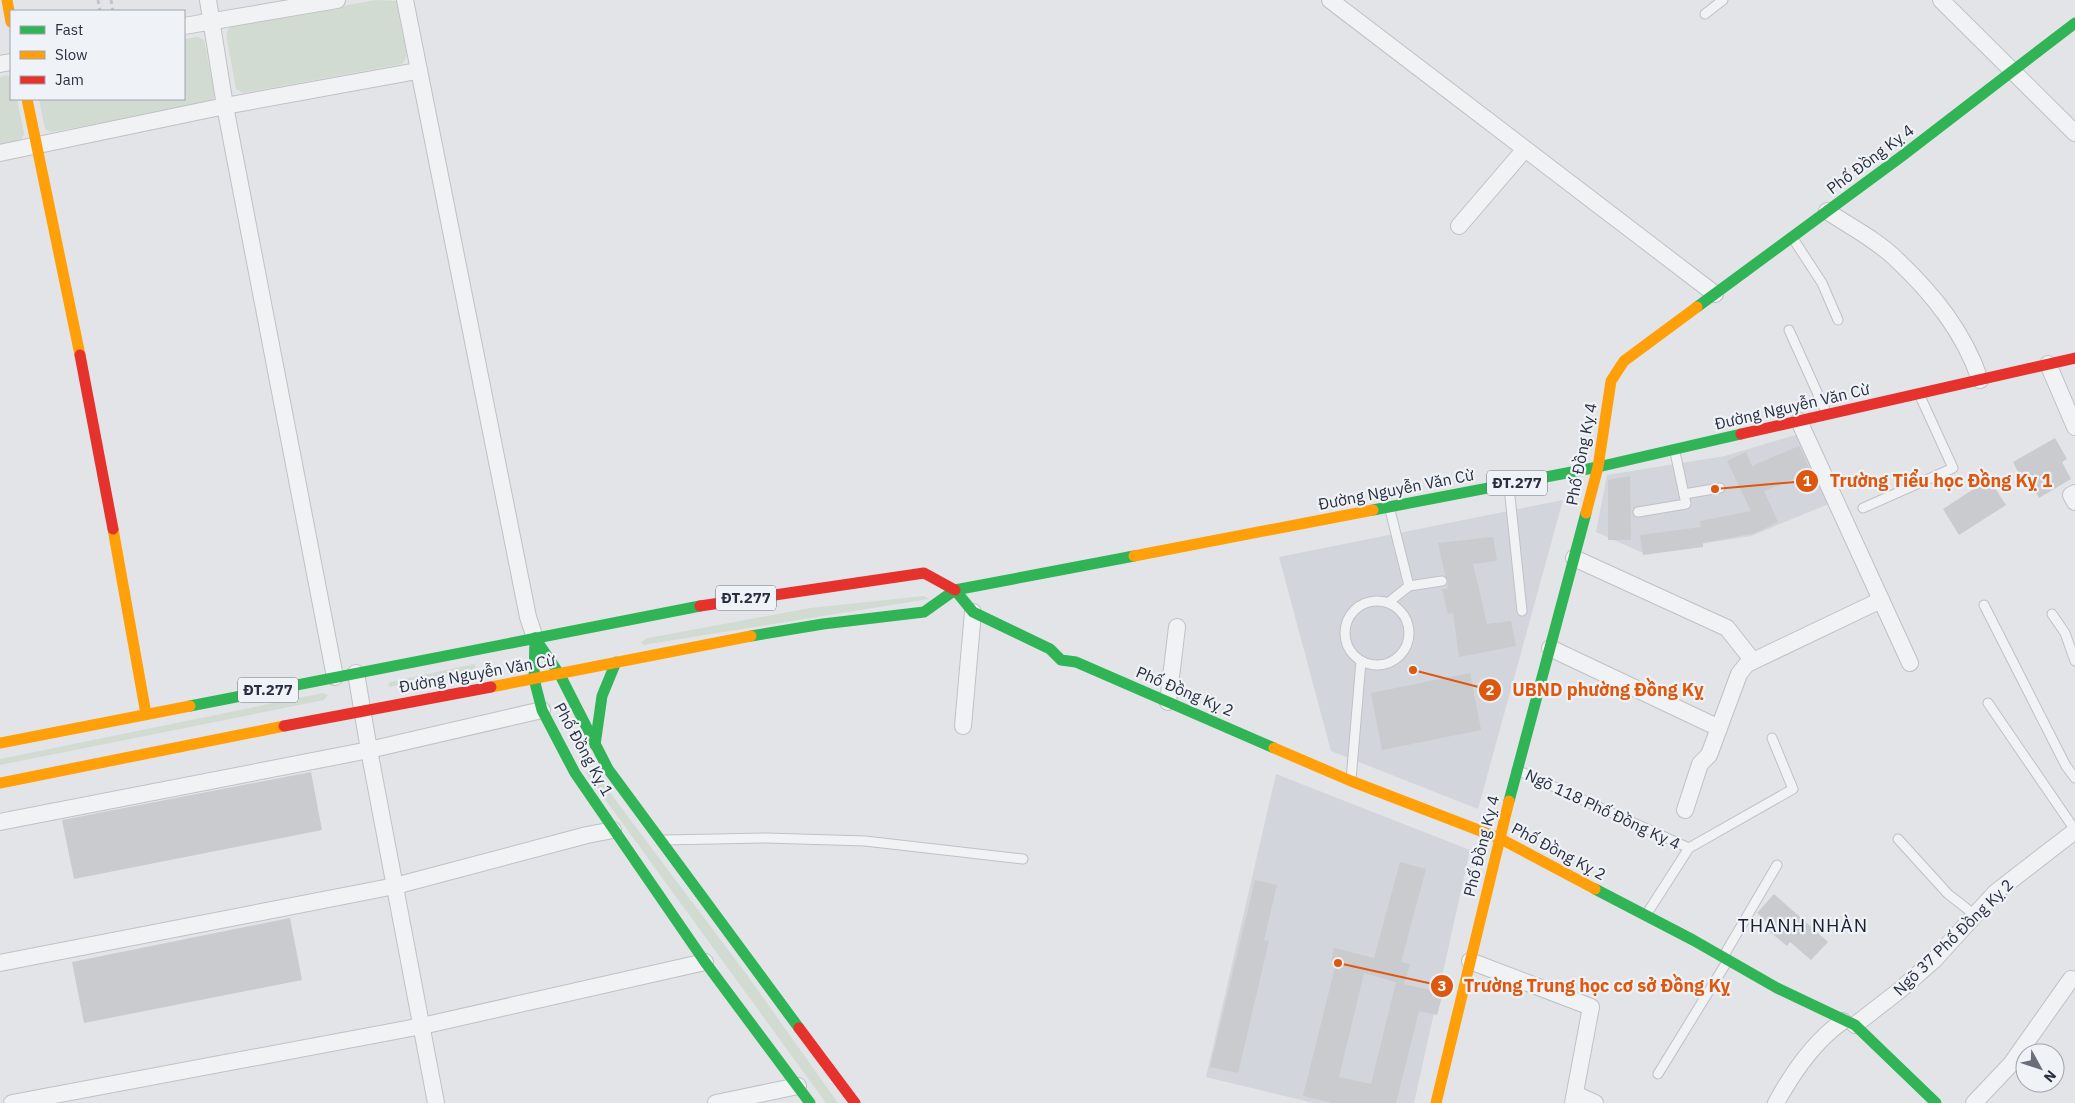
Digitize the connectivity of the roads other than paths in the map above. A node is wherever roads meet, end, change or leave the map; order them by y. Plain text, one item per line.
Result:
1 (7, 0) edge
2 (208, 0) edge
3 (337, 0) edge
4 (405, 0) edge
5 (1330, 0) edge
6 (1723, 0) edge
7 (1941, 0) edge
8 (1705, 14) dead end
9 (10, 16) edge
10 (212, 20) junction
11 (2075, 24) edge
12 (185, 26) edge
13 (417, 71) junction
14 (2012, 71) junction
15 (27, 100) edge
16 (226, 106) junction
17 (2074, 131) edge
18 (36, 146) junction
19 (1525, 149) junction
20 (0, 153) edge
21 (1827, 211) junction
22 (1459, 226) dead end
23 (1792, 237) junction
24 (1715, 294) junction
25 (1838, 320) dead end
26 (1789, 330) dead end
27 (2075, 358) edge
28 (2048, 364) junction
29 (1980, 380) junction
30 (1919, 394) junction
31 (1828, 415) junction
32 (1800, 421) junction
33 (2075, 427) edge
34 (1674, 450) junction
35 (1598, 467) junction
36 (1509, 484) junction
37 (1720, 488) dead end
38 (1684, 494) junction
39 (2075, 494) edge
40 (2075, 502) edge
41 (1390, 507) junction
42 (1863, 508) dead end
43 (1638, 512) dead end
44 (1574, 558) junction
45 (1442, 580) dead end
46 (1408, 586) junction
47 (955, 590) junction
48 (1881, 600) junction
49 (1389, 602) junction
50 (1984, 605) dead end
51 (1522, 611) dead end
52 (974, 612) junction
53 (2052, 614) dead end
54 (1177, 626) dead end
55 (535, 638) junction
56 (1550, 648) junction
57 (1362, 660) junction
58 (1753, 661) junction
59 (616, 662) junction
60 (1910, 662) dead end
61 (2075, 662) edge
62 (356, 673) junction
63 (560, 675) junction
64 (335, 677) junction
65 (534, 679) junction
66 (1168, 702) junction
67 (1988, 703) dead end
68 (362, 710) junction
69 (542, 710) junction
70 (146, 714) junction
71 (963, 726) dead end
72 (1719, 728) junction
73 (1772, 738) dead end
74 (0, 743) edge
75 (595, 745) junction
76 (369, 750) junction
77 (1517, 770) junction
78 (2075, 778) edge
79 (1351, 780) junction
80 (0, 783) edge
81 (1685, 810) dead end
82 (0, 822) edge
83 (613, 830) junction
84 (2075, 831) edge
85 (1499, 838) junction
86 (1898, 839) dead end
87 (662, 840) junction
88 (1689, 848) junction
89 (1024, 859) dead end
90 (1777, 865) dead end
91 (395, 886) junction
92 (1975, 914) junction
93 (1646, 915) junction
94 (1726, 959) junction
95 (1470, 961) junction
96 (705, 962) junction
97 (0, 963) edge
98 (2071, 979) dead end
99 (1849, 1023) junction
100 (422, 1026) junction
101 (1658, 1074) dead end
102 (798, 1086) junction
103 (1574, 1099) edge
104 (12, 1103) edge
105 (436, 1103) edge
106 (716, 1103) edge
107 (810, 1103) edge
108 (854, 1103) edge
109 (1436, 1103) edge
110 (1596, 1103) edge
111 (1776, 1103) edge
112 (1935, 1103) edge
113 (1974, 1103) edge

1 - 9 main road
2 - 10 street
3 - 10 street
4 - 13 street
5 - 19 street
6 - 8 lane
7 - 14 street
10 - 12 street
10 - 16 street
11 - 14 main road, Phố Đồng Kỵ 4
13 - 16 street
13 - 55 street
14 - 17 street
14 - 21 main road, Phố Đồng Kỵ 4
15 - 18 main road
16 - 18 street
16 - 64 street
18 - 20 street
18 - 70 main road
19 - 22 street
19 - 24 street
21 - 23 main road, Phố Đồng Kỵ 4
21 - 29 street
23 - 24 main road, Phố Đồng Kỵ 4
23 - 25 lane
24 - 35 main road, Phố Đồng Kỵ 4
26 - 31 lane
27 - 28 main road, Đường Nguyễn Văn Cừ / ĐT.277
28 - 29 main road, Đường Nguyễn Văn Cừ / ĐT.277
28 - 33 street
29 - 30 main road, Đường Nguyễn Văn Cừ / ĐT.277
30 - 31 main road, Đường Nguyễn Văn Cừ / ĐT.277
30 - 42 lane
31 - 32 main road, Đường Nguyễn Văn Cừ / ĐT.277
32 - 34 main road, Đường Nguyễn Văn Cừ / ĐT.277
32 - 48 street
34 - 35 main road, Đường Nguyễn Văn Cừ / ĐT.277
34 - 38 lane
35 - 36 main road, Đường Nguyễn Văn Cừ / ĐT.277
35 - 44 main road, Phố Đồng Kỵ 4
36 - 41 main road, Đường Nguyễn Văn Cừ / ĐT.277
36 - 51 lane
37 - 38 lane
38 - 43 lane
39 - 40 street
41 - 46 lane
41 - 47 main road, Đường Nguyễn Văn Cừ / ĐT.277
44 - 56 main road, Phố Đồng Kỵ 4
44 - 58 street
45 - 46 lane
46 - 49 lane
47 - 52 main road, Phố Đồng Kỵ 2
47 - 55 main road, Đường Nguyễn Văn Cừ / ĐT.277
47 - 59 main road, Đường Nguyễn Văn Cừ / ĐT.277
48 - 58 street
48 - 60 street
49 - 57 lane
49 - 57 lane
50 - 78 lane
52 - 66 main road, Phố Đồng Kỵ 2
52 - 71 street
53 - 61 lane
54 - 66 street
55 - 62 main road, Đường Nguyễn Văn Cừ / ĐT.277
55 - 63 main road, Phố Đồng Kỵ 1
55 - 65 main road, Phố Đồng Kỵ 1
56 - 72 street
56 - 77 main road, Phố Đồng Kỵ 4
57 - 79 lane
58 - 72 street
59 - 63 main road, Đường Nguyễn Văn Cừ / ĐT.277
59 - 75 main road
62 - 64 main road, Đường Nguyễn Văn Cừ / ĐT.277
62 - 68 street
63 - 65 main road, Đường Nguyễn Văn Cừ / ĐT.277
63 - 75 main road, Phố Đồng Kỵ 1
64 - 70 main road, Đường Nguyễn Văn Cừ / ĐT.277
65 - 68 main road, Đường Nguyễn Văn Cừ / ĐT.277
65 - 69 main road, Phố Đồng Kỵ 1
66 - 79 main road, Phố Đồng Kỵ 2
67 - 84 lane
68 - 76 street
68 - 80 main road, Đường Nguyễn Văn Cừ / ĐT.277
69 - 76 street
69 - 83 main road, Phố Đồng Kỵ 1
70 - 74 main road, Đường Nguyễn Văn Cừ / ĐT.277
72 - 81 street
73 - 88 lane
75 - 87 main road, Phố Đồng Kỵ 1
76 - 82 street
76 - 91 street
77 - 85 main road, Phố Đồng Kỵ 4
77 - 88 lane, Ngõ 118 Phố Đồng Kỵ 4
79 - 85 main road, Phố Đồng Kỵ 2
83 - 91 street
83 - 96 main road, Phố Đồng Kỵ 1
84 - 92 street, Ngõ 37 Phố Đồng Kỵ 2
85 - 93 main road, Phố Đồng Kỵ 2
85 - 95 main road, Phố Đồng Kỵ 4
86 - 92 lane
87 - 89 lane
87 - 108 main road, Phố Đồng Kỵ 1
88 - 93 lane
90 - 94 lane
91 - 97 street
91 - 100 street
92 - 99 street, Ngõ 37 Phố Đồng Kỵ 2
93 - 94 main road, Phố Đồng Kỵ 2
94 - 99 main road, Phố Đồng Kỵ 2
94 - 101 lane
95 - 103 street
95 - 109 main road, Phố Đồng Kỵ 4
96 - 100 street
96 - 102 main road, Phố Đồng Kỵ 1
98 - 113 street
99 - 111 street, Ngõ 37 Phố Đồng Kỵ 2
99 - 112 main road, Phố Đồng Kỵ 2
100 - 104 street
100 - 105 street
102 - 106 street
102 - 107 main road, Phố Đồng Kỵ 1
103 - 110 street

